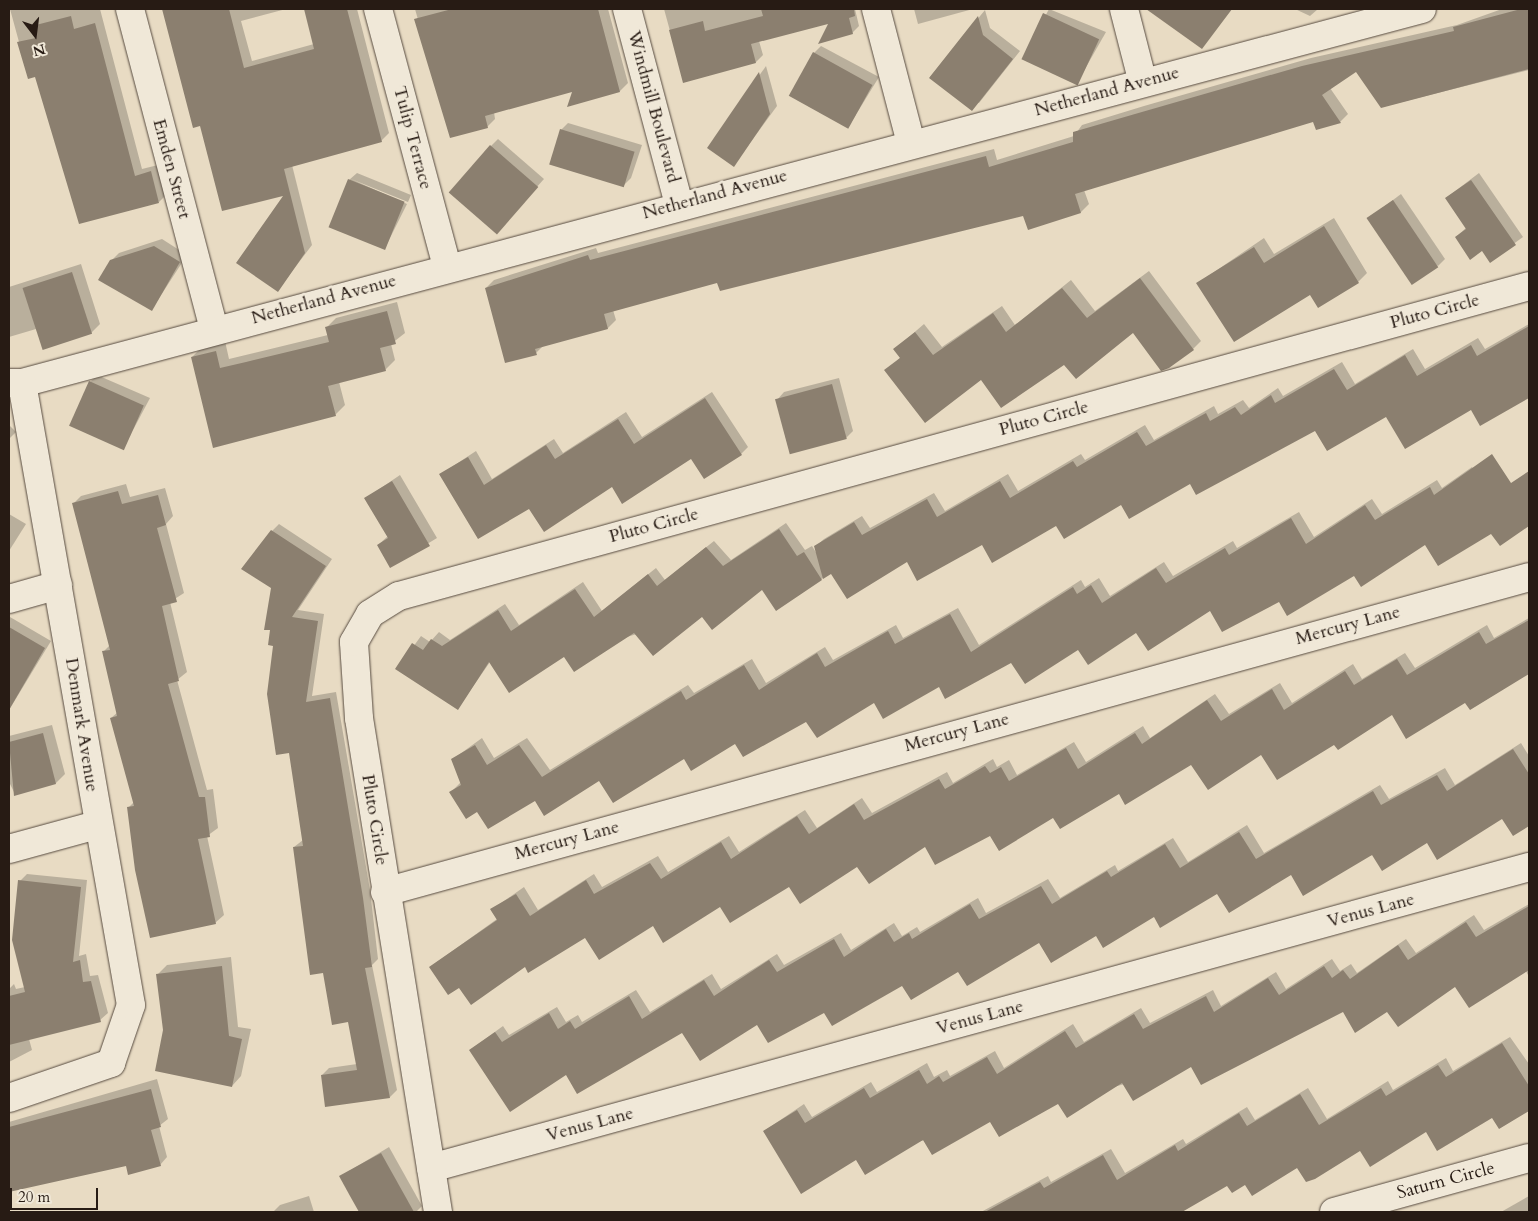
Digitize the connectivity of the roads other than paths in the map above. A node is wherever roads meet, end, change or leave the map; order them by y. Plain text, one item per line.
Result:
1 (130, 9) edge
2 (378, 9) edge
3 (627, 9) edge
4 (876, 9) edge
5 (1124, 9) edge
6 (1422, 9) edge
7 (1376, 15) edge
8 (1143, 83) junction
9 (911, 143) junction
10 (679, 205) junction
11 (447, 267) junction
12 (1529, 286) edge
13 (214, 329) junction
14 (15, 383) edge
15 (1529, 577) edge
16 (58, 585) junction
17 (9, 599) edge
18 (97, 825) junction
19 (9, 849) edge
20 (1529, 867) edge
21 (385, 892) junction
22 (9, 1098) edge
23 (1529, 1158) edge
24 (431, 1168) junction
25 (438, 1212) edge
26 (1334, 1212) edge

1 - 13 street, Emden Street
2 - 11 street, Tulip Terrace
3 - 10 street, Windmill Boulevard
4 - 9 street
5 - 8 street
6 - 7 street, Netherland Avenue
7 - 8 street, Netherland Avenue
8 - 9 street, Netherland Avenue
9 - 10 street, Netherland Avenue
10 - 11 street, Netherland Avenue
11 - 13 street, Netherland Avenue
12 - 21 street, Pluto Circle
13 - 14 street, Netherland Avenue
14 - 16 street, Denmark Avenue
15 - 21 street, Mercury Lane
16 - 17 street
16 - 18 street, Denmark Avenue
18 - 19 street
18 - 22 street, Denmark Avenue
20 - 24 street, Venus Lane
21 - 24 street, Pluto Circle
23 - 26 street, Saturn Circle
24 - 25 street, Pluto Circle

